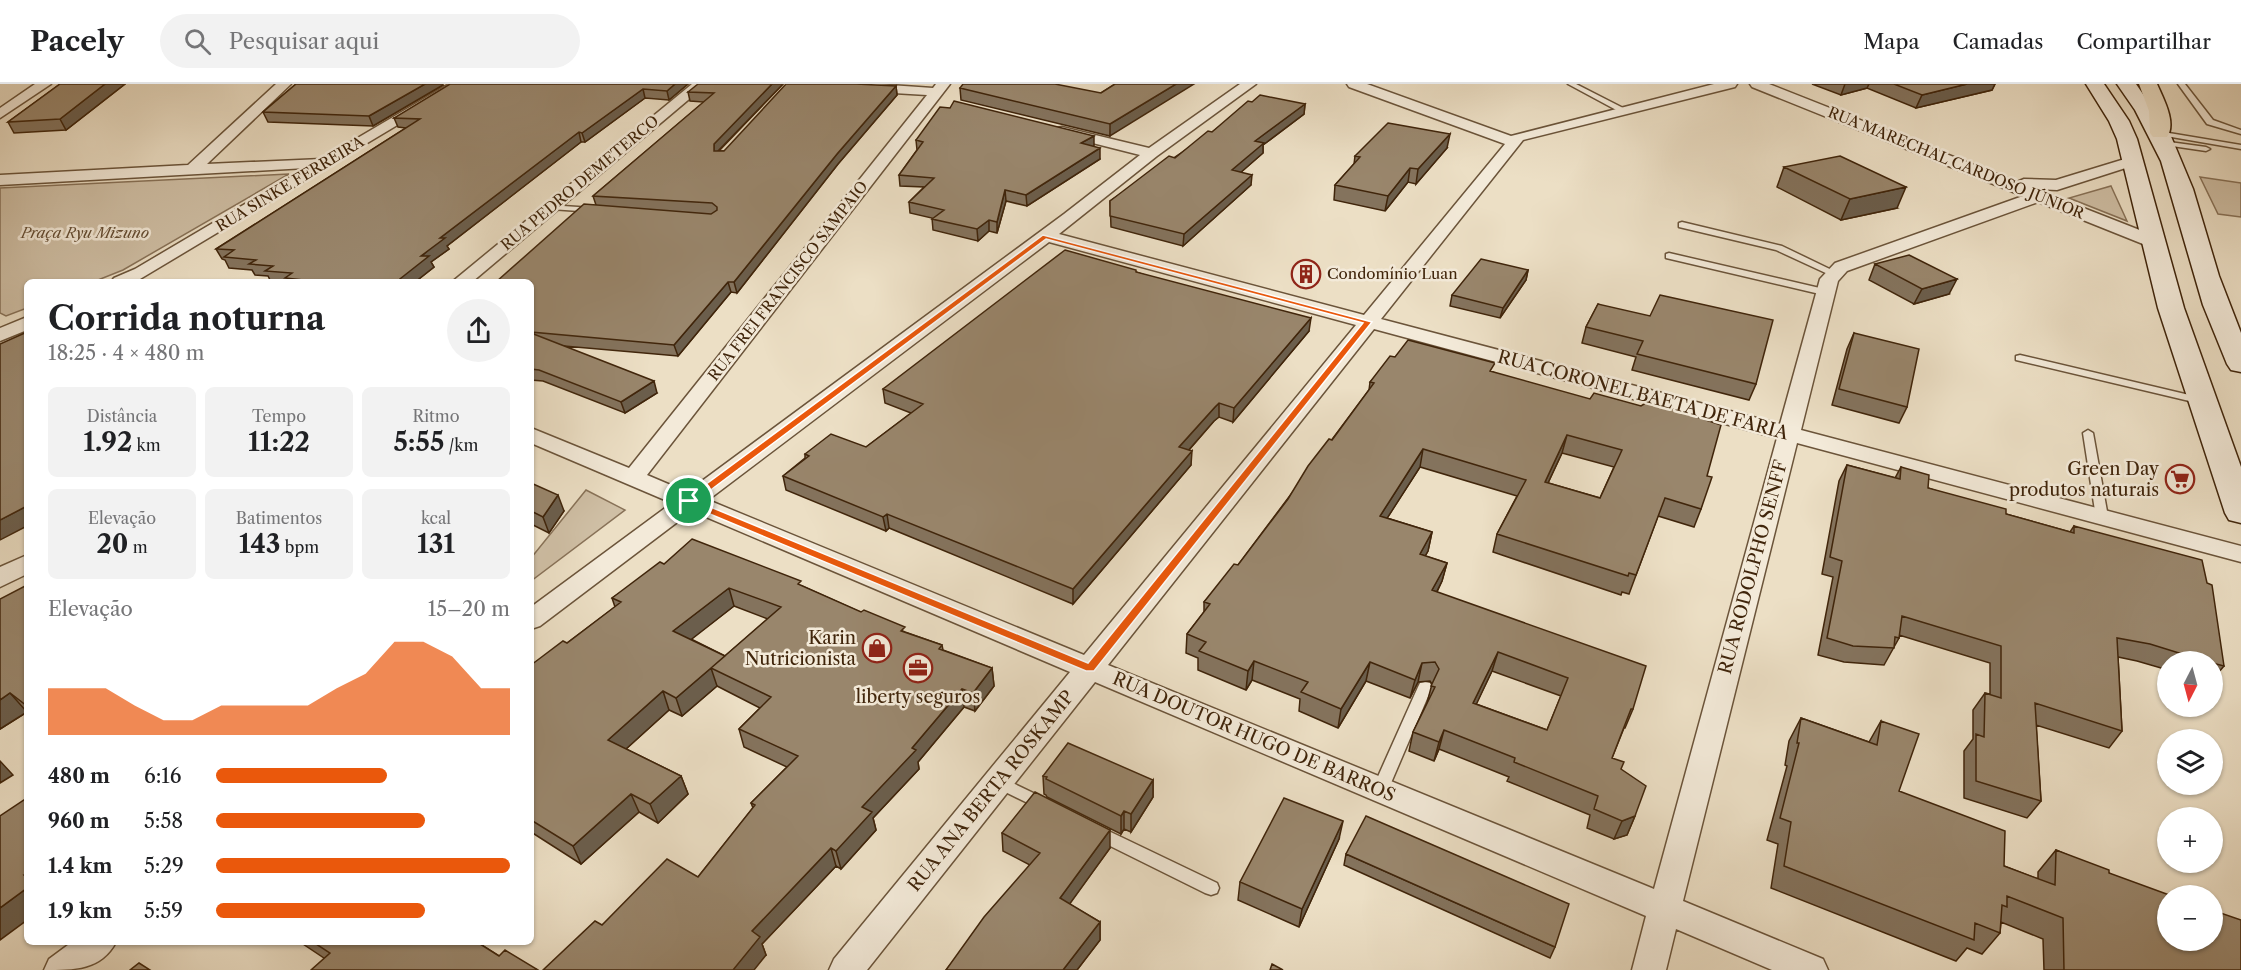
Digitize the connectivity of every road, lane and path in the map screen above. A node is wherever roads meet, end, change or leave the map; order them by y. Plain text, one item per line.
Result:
1 (44, 84) edge
2 (284, 84) edge
3 (459, 84) edge
4 (700, 84) edge
5 (809, 84) edge
6 (1249, 84) edge
7 (1354, 84) edge
8 (1571, 84) edge
9 (1730, 84) edge
10 (1757, 84) edge
11 (2095, 84) edge
12 (2126, 84) edge
13 (2148, 84) edge
14 (2181, 84) edge
15 (940, 94) edge
16 (1623, 110) junction
17 (0, 114) edge
18 (1047, 127) edge
19 (2241, 132) edge
20 (2163, 138) junction
21 (1514, 142) junction
22 (2241, 147) edge
23 (1152, 153) junction
24 (2241, 153) edge
25 (2133, 160) junction
26 (326, 163) junction
27 (192, 170) junction
28 (1986, 175) junction
29 (0, 180) edge
30 (2038, 196) junction
31 (551, 207) junction
32 (603, 211) edge
33 (1682, 225) dead end
34 (1045, 236) junction
35 (2154, 242) junction
36 (1670, 256) dead end
37 (141, 273) junction
38 (127, 279) edge
39 (156, 279) edge
40 (465, 279) edge
41 (1829, 283) junction
42 (1368, 322) junction
43 (24, 324) edge
44 (0, 335) edge
45 (2020, 358) dead end
46 (2241, 364) edge
47 (2203, 402) junction
48 (1788, 433) junction
49 (2088, 433) dead end
50 (534, 436) edge
51 (633, 478) junction
52 (689, 501) junction
53 (2241, 513) edge
54 (2102, 517) junction
55 (2241, 554) edge
56 (24, 565) edge
57 (0, 578) edge
58 (534, 618) edge
59 (1090, 669) junction
60 (1425, 687) dead end
61 (998, 782) junction
62 (1380, 790) junction
63 (1058, 812) edge
64 (1078, 822) edge
65 (1211, 888) dead end
66 (1665, 909) junction
67 (95, 945) edge
68 (61, 970) edge
69 (846, 970) edge
70 (1649, 970) edge
71 (1811, 970) edge

1 - 17 street
2 - 27 street
3 - 26 street, RUA SINKE FERREIRA
4 - 31 street, RUA PEDRO DEMETERCO
5 - 15 street
6 - 23 street
7 - 21 street
8 - 16 lane
9 - 16 street, RUA ANA BERTA ROSKAMP
10 - 28 street, RUA MARECHAL CARDOSO JÚNIOR
11 - 25 main road
12 - 20 main road
13 - 20 highway
14 - 19 lane
15 - 51 street, RUA FREI FRANCISCO SAMPAIO
16 - 21 street, RUA ANA BERTA ROSKAMP
18 - 23 street
20 - 22 lane
20 - 24 lane
20 - 46 main road
21 - 42 street, RUA ANA BERTA ROSKAMP
23 - 34 street
25 - 28 street
25 - 35 main road
26 - 27 street
26 - 37 street, RUA SINKE FERREIRA
27 - 29 street
28 - 30 street, RUA MARECHAL CARDOSO JÚNIOR
30 - 35 street, RUA MARECHAL CARDOSO JÚNIOR
30 - 41 street
31 - 32 lane
31 - 40 street, RUA PEDRO DEMETERCO
33 - 41 lane
34 - 42 street, RUA CORONEL BAETA DE FARIA
34 - 52 street
35 - 47 main road
36 - 41 lane
37 - 38 street, RUA SINKE FERREIRA
37 - 39 street
41 - 48 street, RUA RODOLPHO SENFF
42 - 48 street, RUA CORONEL BAETA DE FARIA
42 - 59 street, RUA ANA BERTA ROSKAMP
43 - 44 street
45 - 47 lane
47 - 53 main road
48 - 54 street, RUA CORONEL BAETA DE FARIA
48 - 66 street, RUA RODOLPHO SENFF
49 - 54 lane
50 - 51 street, RUA DOUTOR HUGO DE BARROS
51 - 52 street, RUA DOUTOR HUGO DE BARROS
52 - 58 street
52 - 59 street, RUA DOUTOR HUGO DE BARROS
54 - 55 street, RUA CORONEL BAETA DE FARIA
56 - 57 street
59 - 61 street, RUA ANA BERTA ROSKAMP
59 - 62 street, RUA DOUTOR HUGO DE BARROS
60 - 62 lane
61 - 63 lane
61 - 69 street, RUA ANA BERTA ROSKAMP
62 - 66 street, RUA DOUTOR HUGO DE BARROS
64 - 65 lane
66 - 70 street, RUA RODOLPHO SENFF
66 - 71 street, RUA DOUTOR HUGO DE BARROS
67 - 68 street

